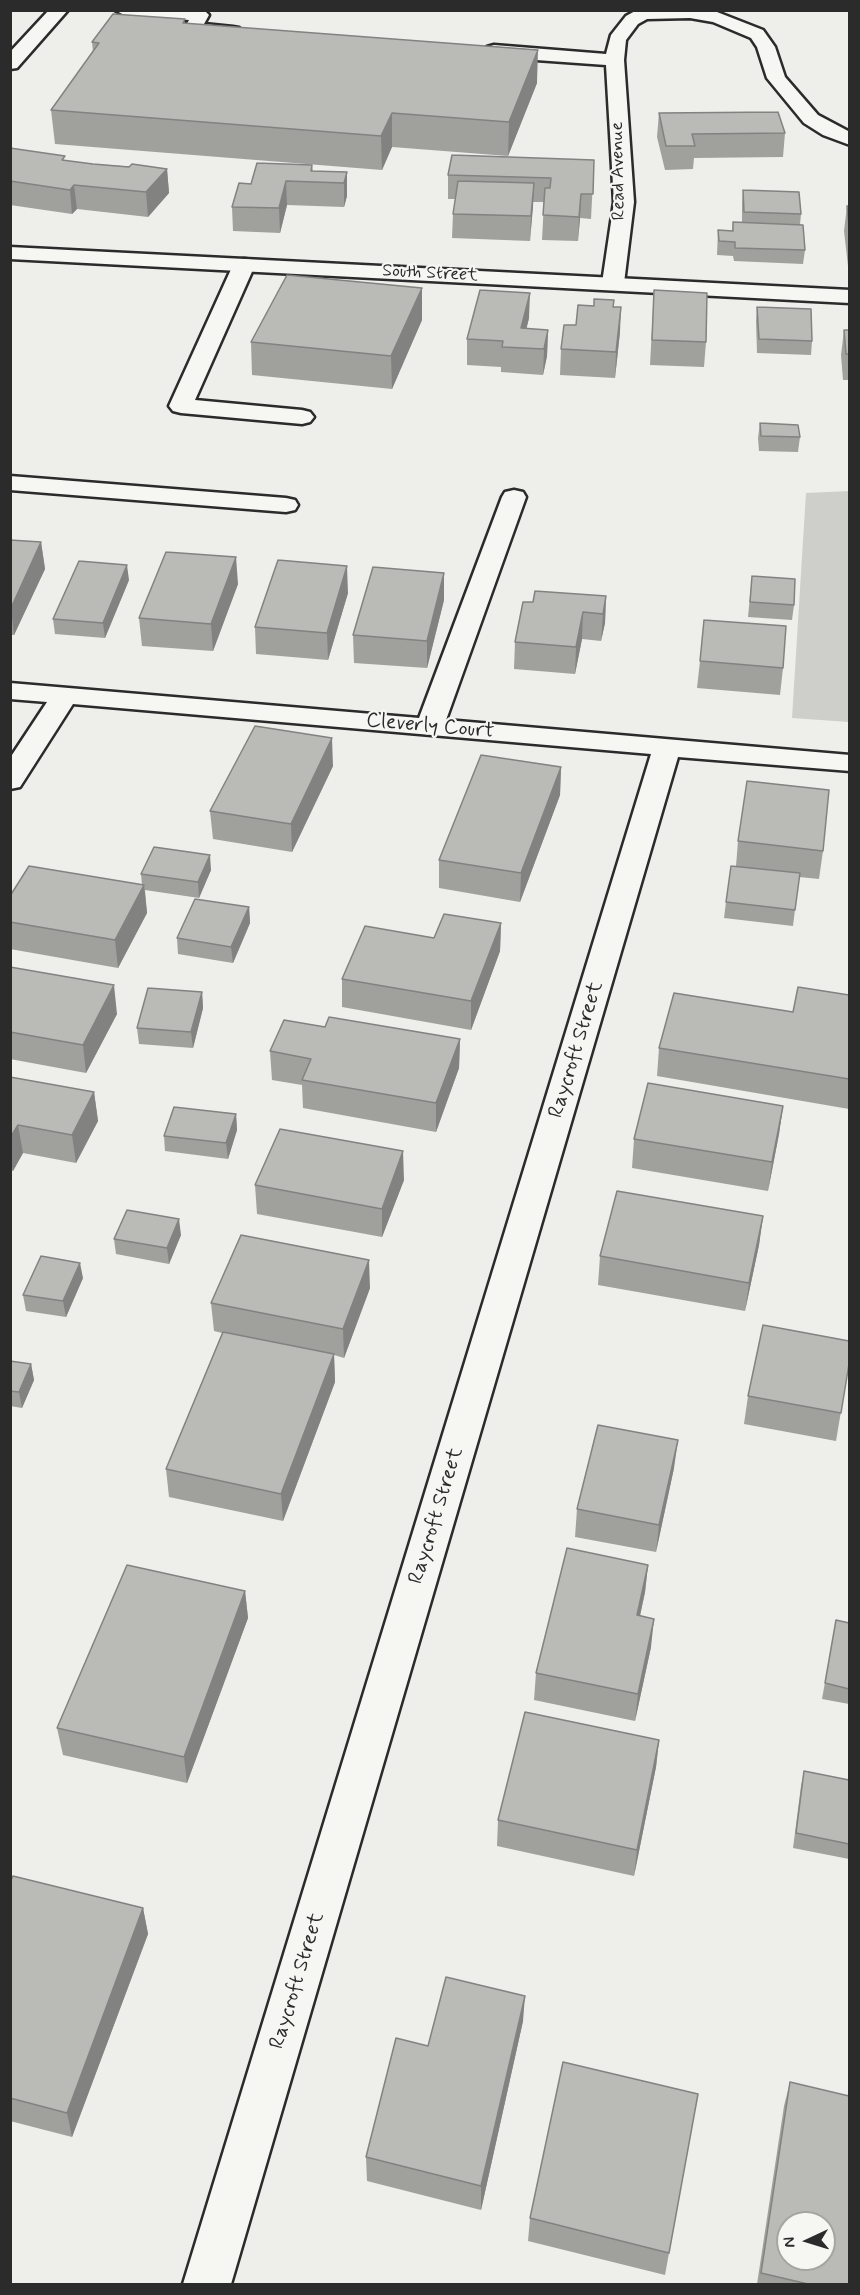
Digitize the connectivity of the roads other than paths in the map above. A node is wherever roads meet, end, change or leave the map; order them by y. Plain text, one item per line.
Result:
1 (59, 10) edge
2 (124, 10) edge
3 (252, 33) edge
4 (474, 49) edge
5 (615, 60) junction
6 (10, 64) edge
7 (849, 139) edge
8 (10, 253) edge
9 (244, 265) junction
10 (613, 283) junction
11 (849, 297) edge
12 (302, 417) dead end
13 (10, 483) edge
14 (514, 497) dead end
15 (286, 505) dead end
16 (10, 691) edge
17 (64, 696) junction
18 (429, 726) junction
19 (668, 747) junction
20 (849, 763) edge
21 (10, 781) edge
22 (207, 2284) edge

1 - 6 street
2 - 3 street
4 - 5 street
5 - 7 street, Read Avenue
5 - 10 street, Read Avenue
8 - 9 street, South Street
9 - 10 street, South Street
9 - 12 street
10 - 11 street, South Street
13 - 15 street
14 - 18 street
16 - 17 street, Cleverly Court
17 - 18 street, Cleverly Court
17 - 21 street
18 - 19 street, Cleverly Court
19 - 20 street, Cleverly Court
19 - 22 street, Raycroft Street

